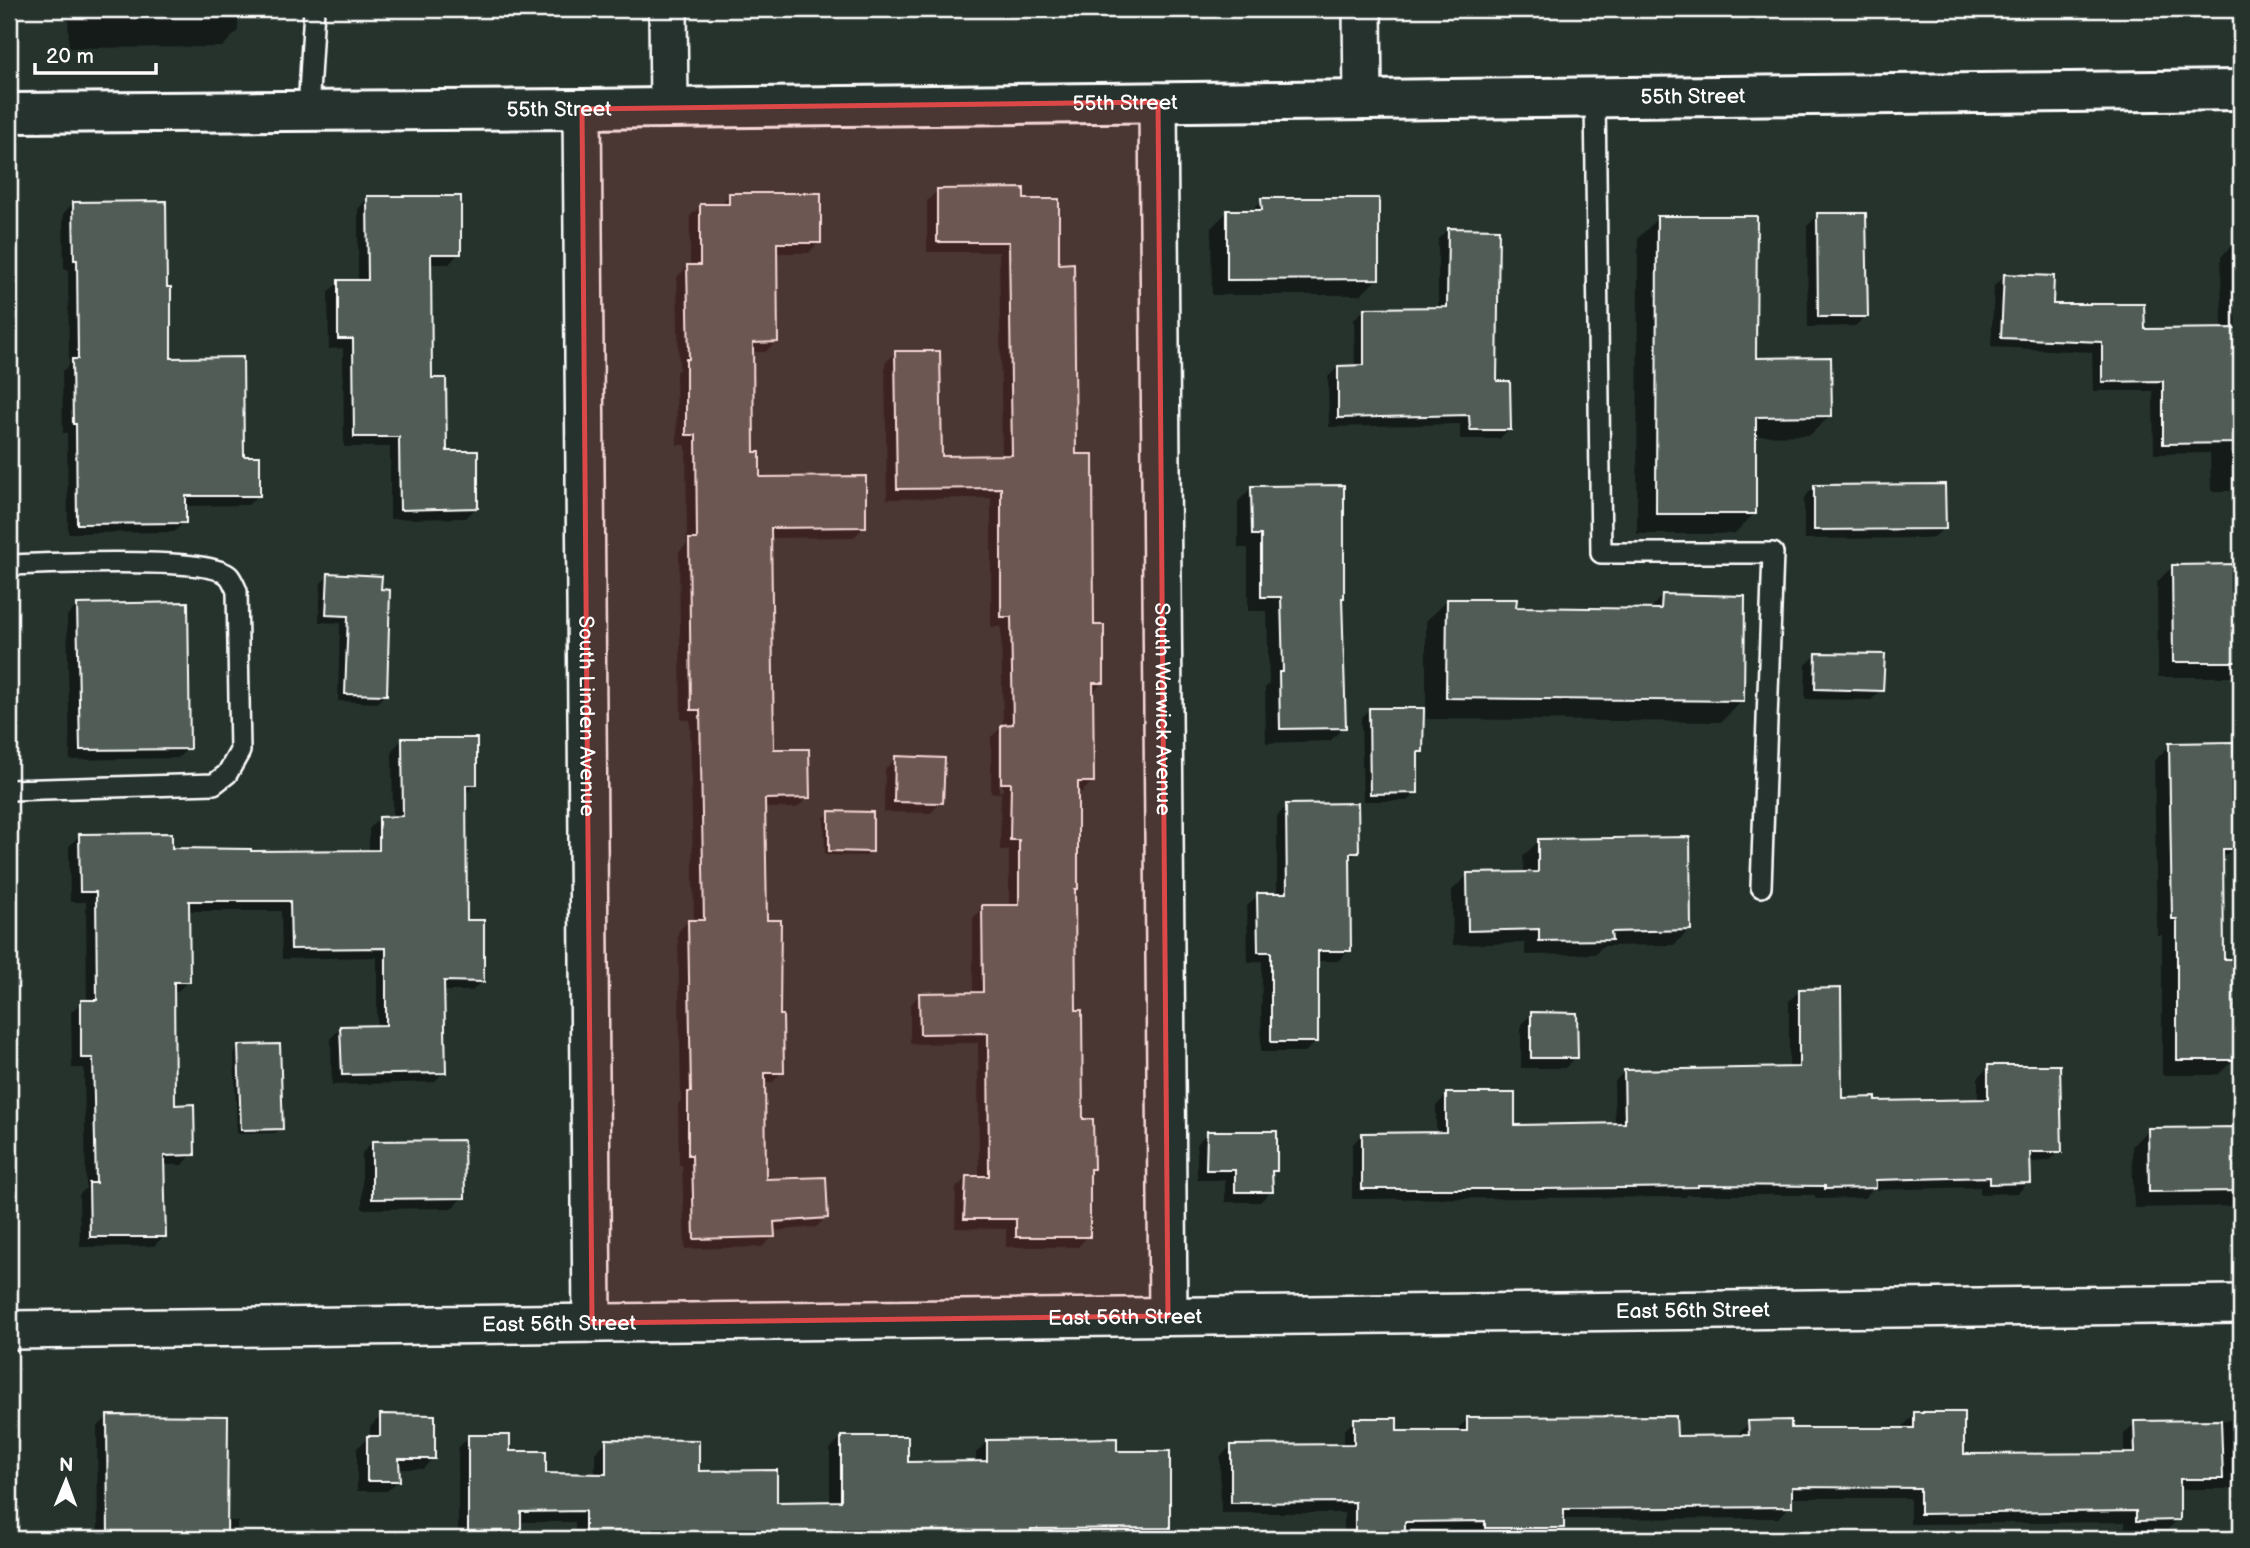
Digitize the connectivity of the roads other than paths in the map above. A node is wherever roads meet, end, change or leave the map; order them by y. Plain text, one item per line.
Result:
1 (314, 9) edge
2 (668, 9) edge
3 (1362, 9) edge
4 (2241, 90) edge
5 (1595, 98) junction
6 (1363, 100) junction
7 (1158, 102) junction
8 (669, 108) junction
9 (582, 109) junction
10 (309, 111) junction
11 (9, 113) edge
12 (9, 565) edge
13 (9, 790) edge
14 (1761, 887) dead end
15 (2241, 1304) edge
16 (1168, 1316) junction
17 (592, 1323) junction
18 (9, 1330) edge

1 - 10 lane
2 - 8 street
3 - 6 street
4 - 5 main road, 55th Street
5 - 6 main road, 55th Street
5 - 14 lane
6 - 7 main road, 55th Street
7 - 8 main road, 55th Street
7 - 16 street, South Warwick Avenue
8 - 9 main road, 55th Street
9 - 10 main road, 55th Street
9 - 17 street, South Linden Avenue
10 - 11 main road, 55th Street
12 - 13 lane
15 - 16 street, East 56th Street
16 - 17 street, East 56th Street
17 - 18 street, East 56th Street

